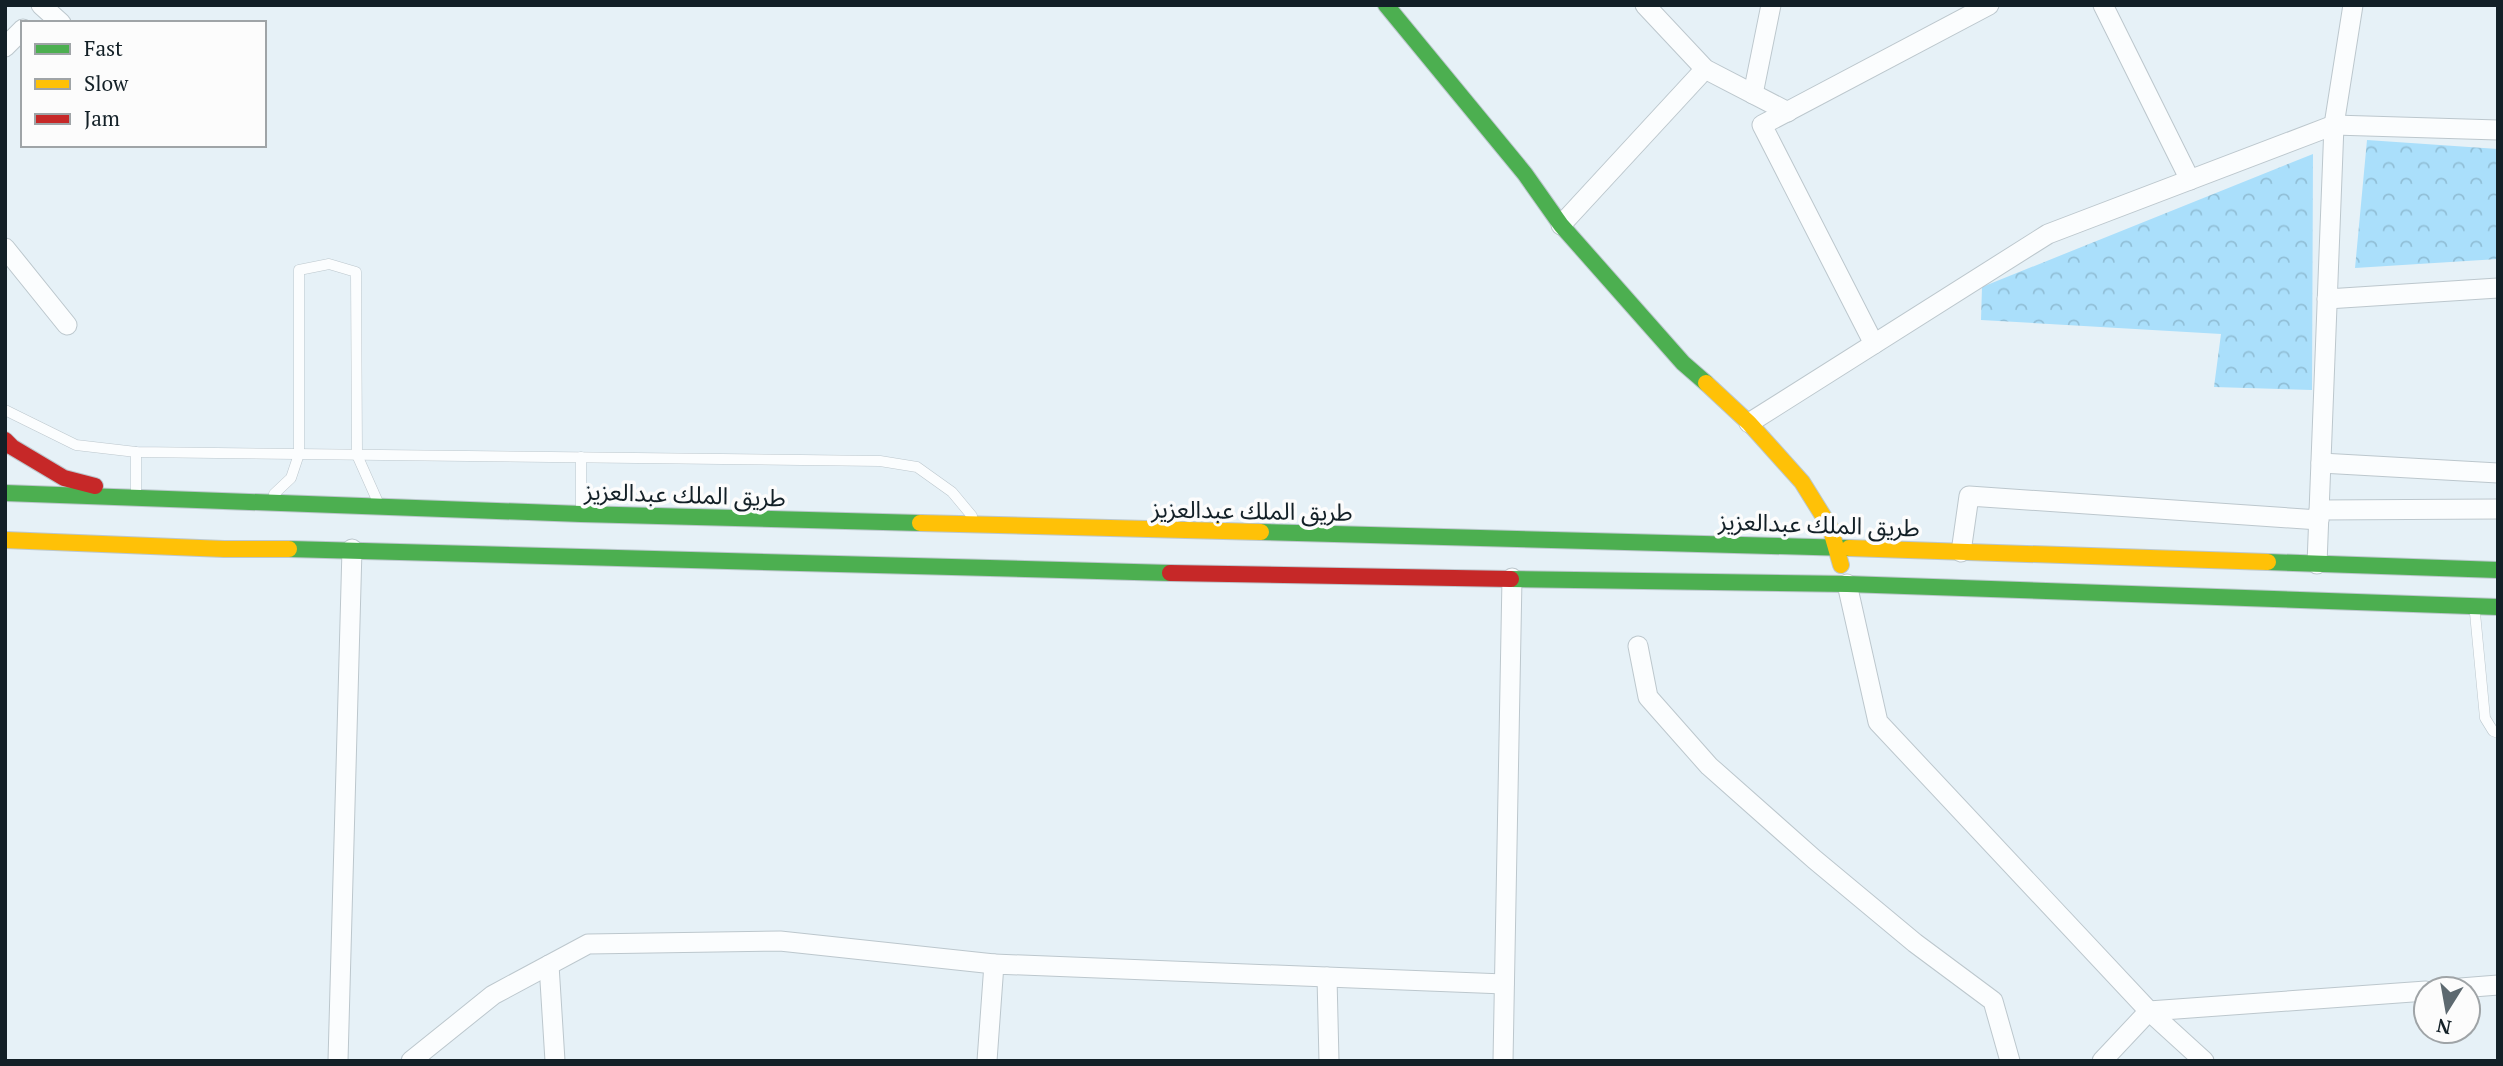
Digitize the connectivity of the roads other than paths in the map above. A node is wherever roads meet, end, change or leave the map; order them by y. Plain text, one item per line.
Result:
1 (1386, 5) edge
2 (1645, 5) edge
3 (1771, 5) edge
4 (1989, 5) edge
5 (2103, 5) edge
6 (2353, 5) edge
7 (42, 6) edge
8 (31, 21) edge
9 (59, 21) edge
10 (21, 31) edge
11 (5, 47) edge
12 (1705, 69) junction
13 (1752, 94) junction
14 (1788, 111) junction
15 (2334, 125) junction
16 (2498, 130) edge
17 (2190, 180) junction
18 (1561, 225) junction
19 (5, 248) edge
20 (2498, 288) edge
21 (2328, 299) junction
22 (67, 326) dead end
23 (1874, 344) junction
24 (5, 410) edge
25 (1749, 423) junction
26 (5, 440) edge
27 (136, 452) junction
28 (299, 454) junction
29 (357, 455) junction
30 (581, 457) junction
31 (2321, 463) junction
32 (2498, 473) edge
33 (5, 493) edge
34 (136, 497) junction
35 (265, 502) junction
36 (380, 507) junction
37 (2498, 509) edge
38 (580, 514) junction
39 (2319, 515) junction
40 (981, 527) junction
41 (5, 540) edge
42 (141, 546) junction
43 (1836, 548) junction
44 (352, 550) junction
45 (1961, 552) junction
46 (30, 557) dead end
47 (2317, 564) junction
48 (2498, 570) edge
49 (1512, 578) junction
50 (1847, 584) junction
51 (2474, 606) junction
52 (2498, 607) edge
53 (1638, 646) dead end
54 (2498, 733) edge
55 (994, 964) junction
56 (549, 965) junction
57 (1328, 977) junction
58 (1504, 984) junction
59 (2412, 992) edge
60 (2149, 1011) junction
61 (338, 1061) edge
62 (411, 1061) edge
63 (555, 1061) edge
64 (987, 1061) edge
65 (1329, 1061) edge
66 (1503, 1061) edge
67 (2010, 1061) edge
68 (2102, 1061) edge
69 (2204, 1061) edge

1 - 18 main road
2 - 12 street
3 - 13 street
4 - 14 street
5 - 17 street
6 - 15 street
7 - 8 street
7 - 9 street
10 - 11 street
12 - 13 street
12 - 18 street
13 - 14 street
14 - 23 street
15 - 16 street
15 - 17 street
15 - 21 street
17 - 23 street
18 - 25 main road
19 - 22 street
20 - 21 street
21 - 31 street
23 - 25 street
24 - 27 lane
25 - 43 main road
26 - 34 main road
27 - 28 lane
27 - 34 lane
28 - 29 lane
28 - 29 lane
28 - 35 lane
29 - 30 lane
29 - 36 lane
30 - 38 lane
30 - 40 lane
31 - 32 street
31 - 39 street
33 - 34 main road, طريق الملك عبدالعزيز
34 - 35 main road, طريق الملك عبدالعزيز
35 - 36 main road, طريق الملك عبدالعزيز
36 - 38 main road, طريق الملك عبدالعزيز
37 - 39 street
38 - 40 main road, طريق الملك عبدالعزيز
39 - 45 street
39 - 47 street
40 - 43 main road, طريق الملك عبدالعزيز
41 - 42 main road
42 - 44 main road
42 - 46 main road
43 - 45 main road, طريق الملك عبدالعزيز
43 - 50 main road
44 - 49 main road
44 - 61 street
45 - 47 main road, طريق الملك عبدالعزيز
47 - 48 main road, طريق الملك عبدالعزيز
49 - 50 main road
49 - 58 street
50 - 51 main road
50 - 60 street
51 - 52 main road
51 - 54 lane
53 - 67 street
55 - 56 street
55 - 57 street
55 - 64 street
56 - 62 street
56 - 63 street
57 - 58 street
57 - 65 street
58 - 66 street
59 - 60 street
60 - 68 street
60 - 69 street

